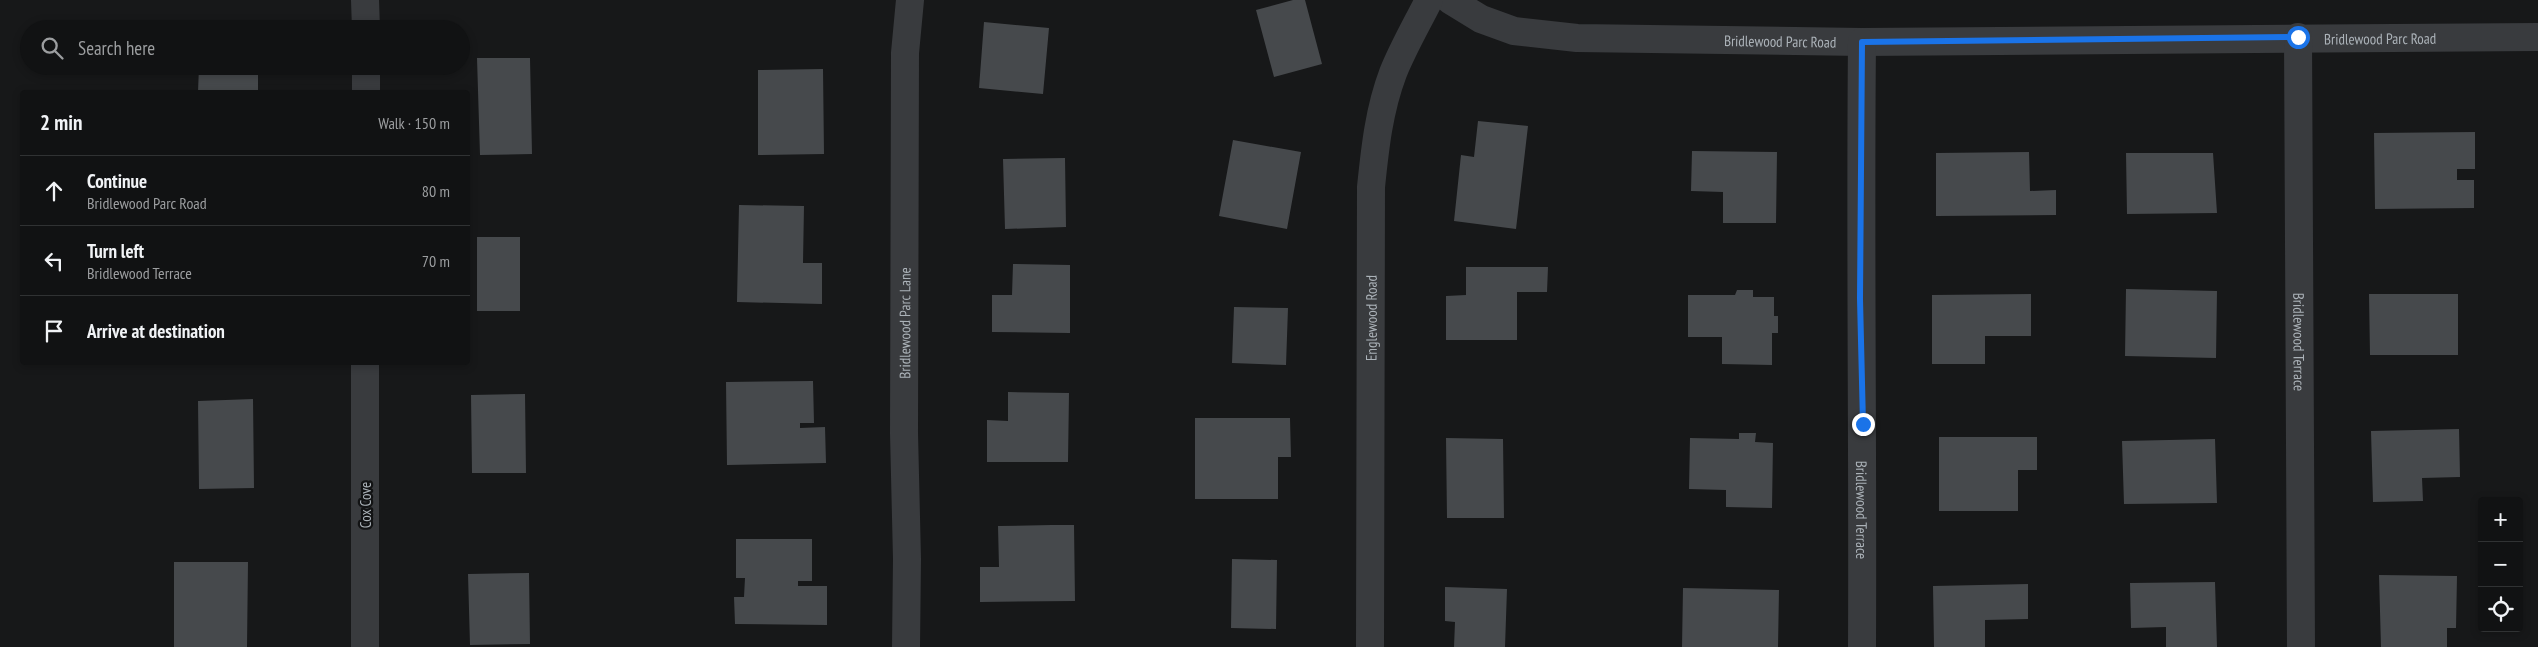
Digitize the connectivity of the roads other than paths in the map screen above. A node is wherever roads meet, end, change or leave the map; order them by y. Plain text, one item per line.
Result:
1 (365, 0) edge
2 (910, 0) edge
3 (1428, 0) edge
4 (1450, 0) edge
5 (366, 20) edge
6 (2298, 37) junction
7 (2538, 37) edge
8 (1862, 42) junction
9 (366, 75) edge
10 (366, 90) edge
11 (365, 365) edge
12 (365, 647) edge
13 (906, 647) edge
14 (1370, 647) edge
15 (1862, 647) edge
16 (2301, 647) edge

1 - 5 street
2 - 13 street, Bridlewood Parc Lane
3 - 14 street, Englewood Road
4 - 8 street, Bridlewood Parc Road
6 - 7 street, Bridlewood Parc Road
6 - 8 street, Bridlewood Parc Road
6 - 16 street, Bridlewood Terrace
8 - 15 street, Bridlewood Terrace
9 - 10 street
11 - 12 street, Cox Cove

